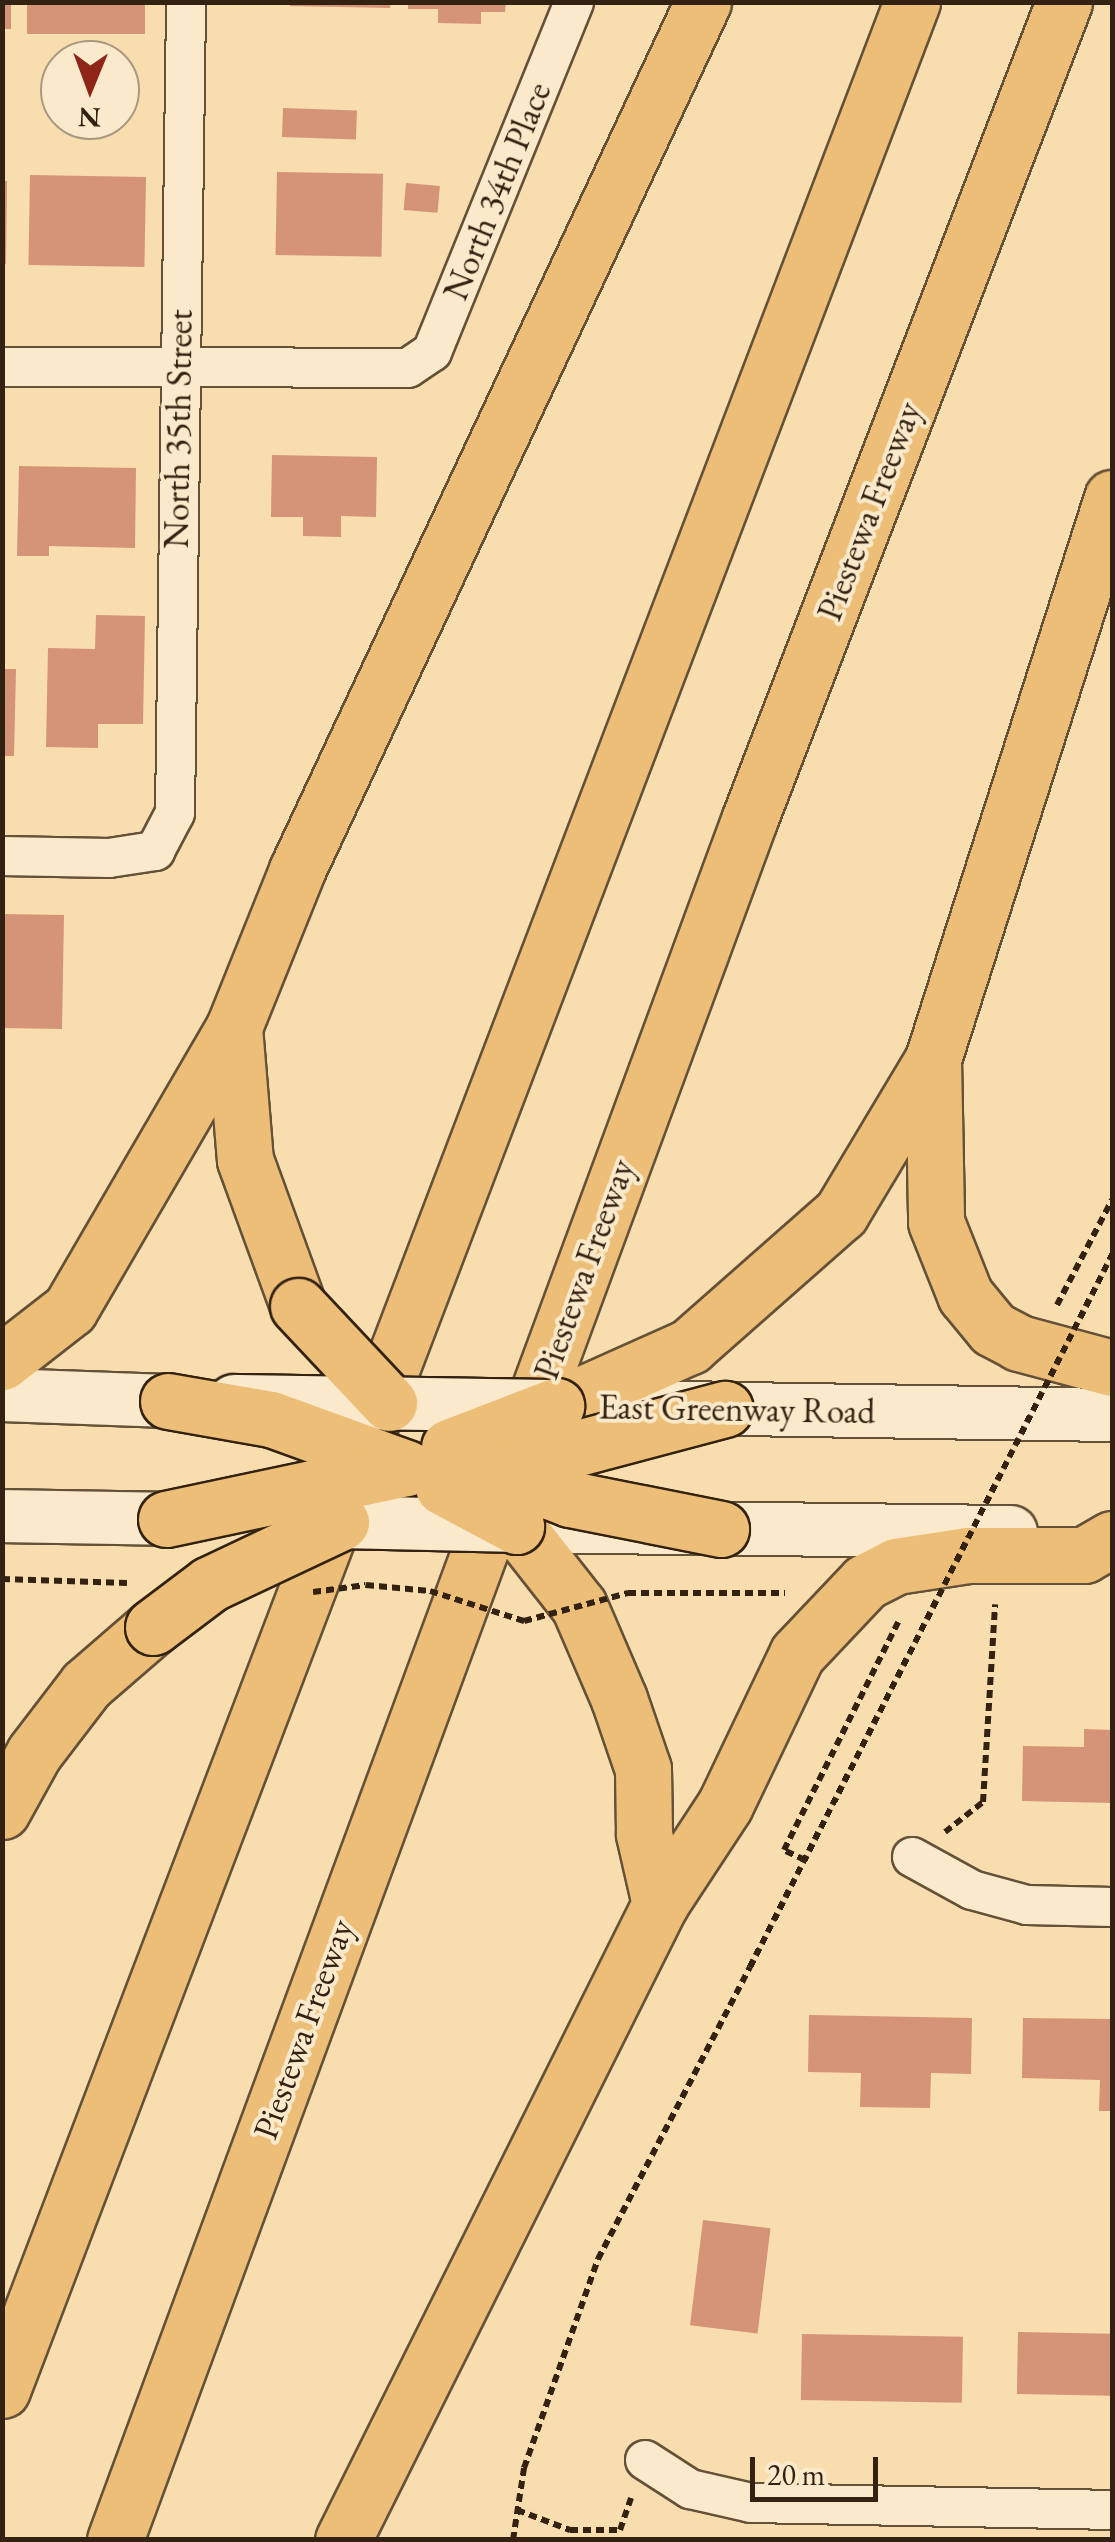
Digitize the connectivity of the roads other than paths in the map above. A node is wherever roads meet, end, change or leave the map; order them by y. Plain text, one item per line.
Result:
1 (186, 2) edge
2 (574, 2) edge
3 (703, 2) edge
4 (912, 2) edge
5 (1064, 2) edge
6 (2, 367) edge
7 (178, 368) junction
8 (1112, 498) edge
9 (2, 856) edge
10 (234, 1027) junction
11 (933, 1058) junction
12 (2, 1362) edge
13 (1112, 1368) edge
14 (2, 1395) edge
15 (168, 1400) junction
16 (389, 1403) junction
17 (556, 1406) junction
18 (724, 1409) junction
19 (1112, 1415) edge
20 (448, 1468) junction
21 (2, 1516) edge
22 (166, 1519) junction
23 (341, 1522) junction
24 (516, 1526) junction
25 (721, 1529) junction
26 (1112, 1536) edge
27 (2, 1811) edge
28 (912, 1857) road end
29 (660, 1904) junction
30 (1112, 1907) edge
31 (2, 2390) edge
32 (646, 2460) road end
33 (1112, 2510) edge
34 (114, 2540) edge
35 (343, 2540) edge

1 - 7 street, North 35th Street
2 - 7 street, North 34th Place
3 - 10 highway
4 - 31 highway
5 - 34 highway, Piestewa Freeway
6 - 7 street
7 - 9 street, North 35th Street
8 - 11 highway
10 - 12 highway
10 - 16 highway, bridge
11 - 13 highway
11 - 17 highway
14 - 15 main road, East Greenway Road
15 - 16 main road, East Greenway Road, bridge
15 - 20 highway, bridge
16 - 17 main road, East Greenway Road, bridge
16 - 20 highway
17 - 18 main road, East Greenway Road, bridge
17 - 20 highway, bridge
18 - 19 main road, East Greenway Road
18 - 20 highway, bridge
20 - 22 highway, bridge
20 - 23 highway, bridge
20 - 24 highway, bridge
20 - 25 highway, bridge
21 - 22 main road
22 - 23 main road, bridge
23 - 24 main road, bridge
23 - 27 highway, bridge
24 - 25 main road, bridge
24 - 29 highway
25 - 26 main road
26 - 29 highway
28 - 30 street
29 - 35 highway
32 - 33 street

